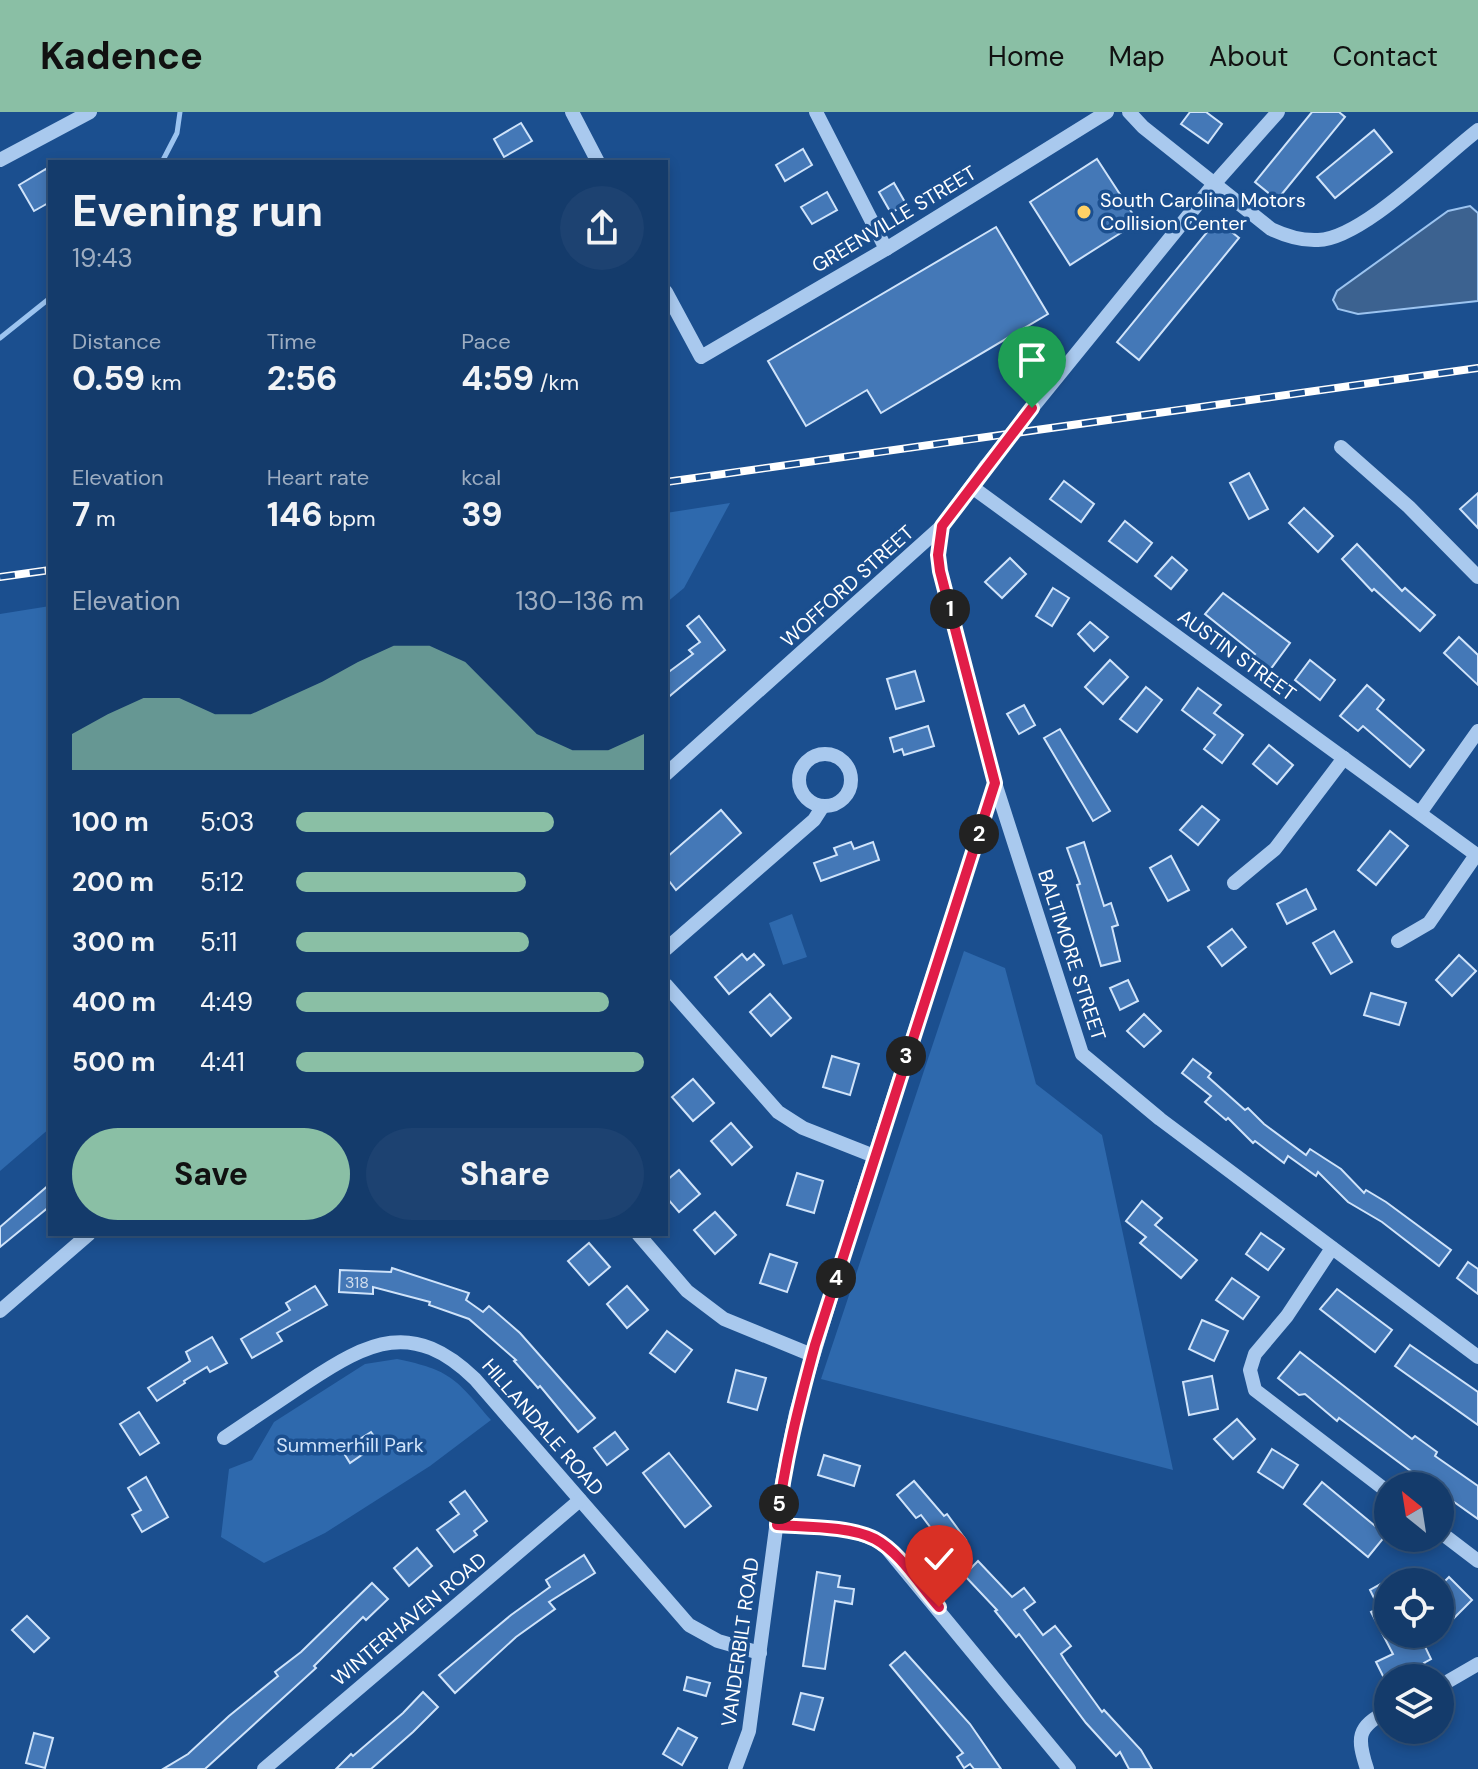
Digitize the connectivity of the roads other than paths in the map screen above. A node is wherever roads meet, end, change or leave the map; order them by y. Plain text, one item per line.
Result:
1 (90, 112) edge
2 (572, 112) edge
3 (816, 112) edge
4 (1107, 112) edge
5 (1129, 112) edge
6 (1278, 112) edge
7 (1478, 130) edge
8 (0, 160) edge
9 (597, 160) edge
10 (1214, 184) junction
11 (886, 249) junction
12 (668, 296) edge
13 (1341, 447) dead end
14 (972, 487) junction
15 (942, 526) junction
16 (1478, 577) edge
17 (1478, 731) edge
18 (1344, 758) junction
19 (668, 772) edge
20 (995, 783) junction
21 (823, 806) dead end
22 (1420, 813) junction
23 (1477, 855) edge
24 (1234, 883) dead end
25 (1398, 941) dead end
26 (668, 947) edge
27 (668, 987) edge
28 (874, 1156) junction
29 (87, 1236) edge
30 (640, 1236) edge
31 (1332, 1248) junction
32 (0, 1311) edge
33 (812, 1355) junction
34 (1478, 1357) edge
35 (224, 1438) dead end
36 (1374, 1481) edge
37 (580, 1500) junction
38 (777, 1525) junction
39 (1454, 1543) edge
40 (1478, 1561) edge
41 (760, 1653) junction
42 (1477, 1670) edge
43 (1454, 1680) edge
44 (1374, 1721) edge
45 (264, 1769) edge
46 (735, 1769) edge
47 (1069, 1769) edge
48 (1367, 1769) edge

1 - 8 street
2 - 9 street
3 - 11 street
4 - 11 street, GREENVILLE STREET
5 - 10 street
6 - 10 street, WOFFORD STREET
7 - 10 street
10 - 14 street, WOFFORD STREET, bridge
11 - 12 street, GREENVILLE STREET
13 - 16 street
14 - 15 street, WOFFORD STREET
14 - 18 street, AUSTIN STREET
15 - 19 street, WOFFORD STREET
15 - 20 street, BALTIMORE STREET
17 - 22 street
18 - 22 street, AUSTIN STREET
18 - 24 street
20 - 28 street, VANDERBILT ROAD
20 - 31 street, BALTIMORE STREET
21 - 26 street
22 - 23 street, AUSTIN STREET
23 - 25 street
27 - 28 street
28 - 33 street, VANDERBILT ROAD
29 - 32 street
30 - 33 street
31 - 34 street, BALTIMORE STREET
31 - 36 street
33 - 38 street, VANDERBILT ROAD
35 - 37 street, HILLANDALE ROAD
37 - 41 street, HILLANDALE ROAD
37 - 45 street, WINTERHAVEN ROAD
38 - 41 street, VANDERBILT ROAD
38 - 47 street
39 - 40 street
41 - 46 street, VANDERBILT ROAD
42 - 43 street
44 - 48 street

